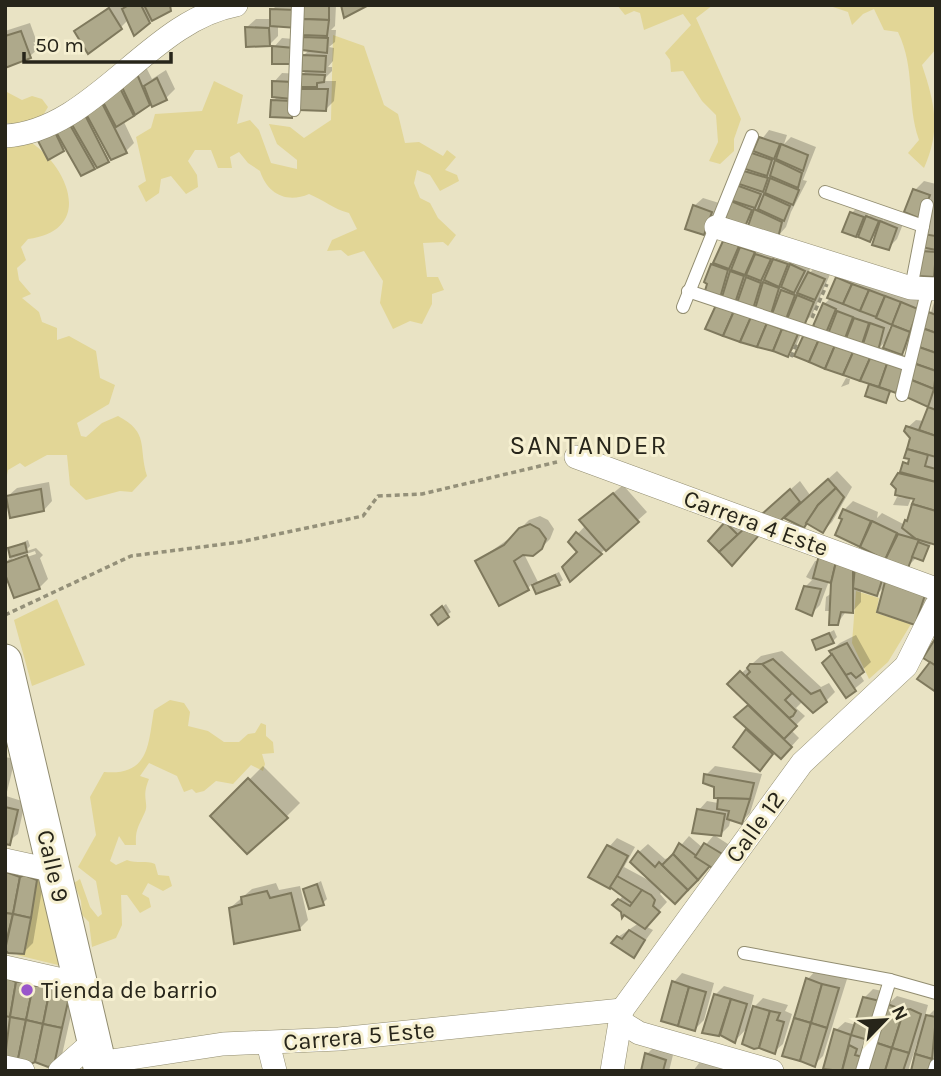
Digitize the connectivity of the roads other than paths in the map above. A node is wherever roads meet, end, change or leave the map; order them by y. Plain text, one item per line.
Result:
1 (236, 5) edge
2 (298, 5) edge
3 (194, 12) edge
4 (294, 110) dead end
5 (5, 136) edge
6 (752, 136) dead end
7 (825, 192) dead end
8 (928, 205) dead end
9 (923, 226) junction
10 (716, 228) junction
11 (925, 288) edge
12 (688, 291) junction
13 (683, 307) dead end
14 (909, 365) junction
15 (902, 395) dead end
16 (576, 457) road end
17 (936, 589) edge
18 (936, 606) edge
19 (5, 661) edge
20 (17, 757) edge
21 (5, 860) edge
22 (55, 871) junction
23 (744, 953) dead end
24 (5, 967) edge
25 (890, 980) junction
26 (80, 984) junction
27 (936, 993) edge
28 (621, 1016) junction
29 (268, 1043) junction
30 (97, 1059) edge
31 (936, 1065) edge
32 (5, 1067) edge
33 (23, 1071) edge
34 (60, 1071) edge
35 (275, 1071) edge
36 (612, 1071) edge
37 (772, 1071) edge
38 (862, 1071) edge
39 (934, 1071) edge

1 - 3 street
2 - 4 lane
3 - 5 street
6 - 10 lane
7 - 9 lane
8 - 9 lane
9 - 11 lane
10 - 11 street
10 - 12 lane
11 - 14 lane
12 - 13 lane
12 - 14 lane
14 - 15 lane
16 - 17 street, Carrera 4 Este
18 - 28 street, Calle 12
19 - 20 street, Calle 9
20 - 22 street, Calle 9
21 - 22 street
22 - 26 street, Calle 9
23 - 25 lane
24 - 26 street
25 - 27 lane
25 - 38 lane
26 - 30 street, Calle 9
28 - 29 street, Carrera 5 Este
28 - 36 street, Calle 12
28 - 37 street
29 - 30 street, Carrera 5 Este
29 - 35 street
30 - 34 street
31 - 39 lane
32 - 33 street

